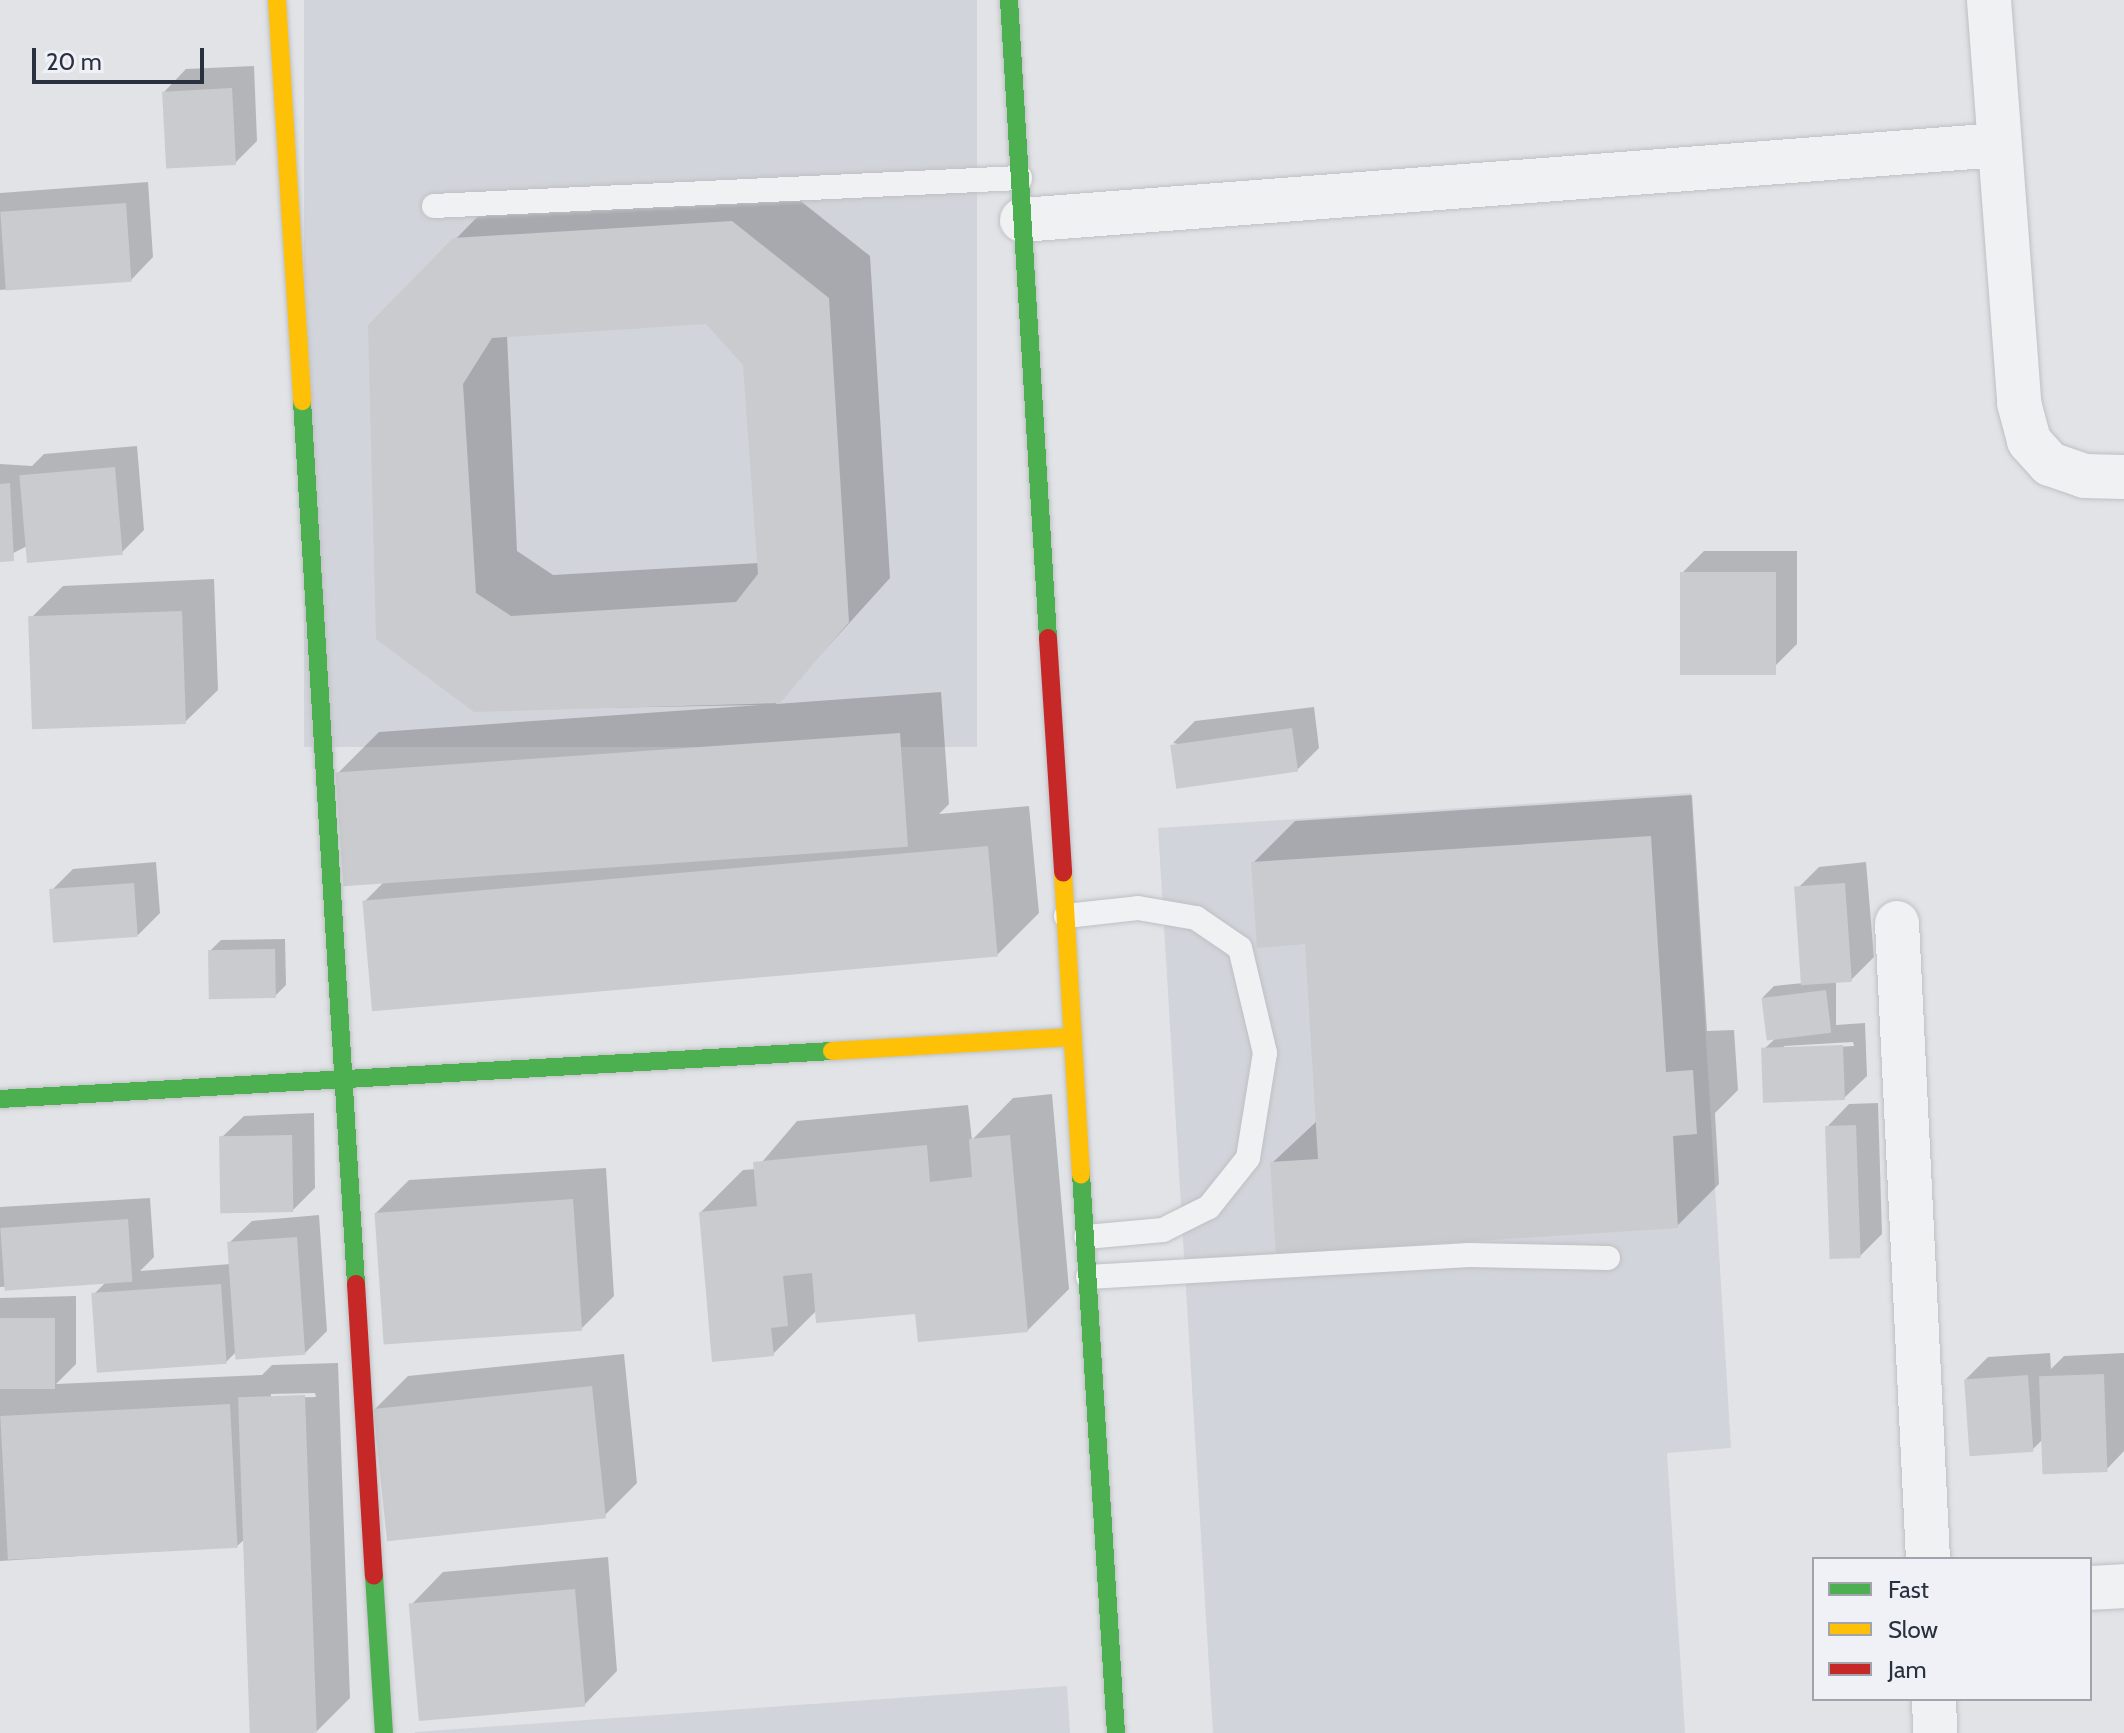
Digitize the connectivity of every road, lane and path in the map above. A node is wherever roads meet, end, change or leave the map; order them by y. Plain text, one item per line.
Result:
1 (277, 0) edge
2 (1009, 0) edge
3 (1989, 0) edge
4 (1998, 145) junction
5 (1021, 199) junction
6 (434, 206) dead end
7 (2124, 477) edge
8 (1066, 916) junction
9 (1897, 923) dead end
10 (1073, 1037) junction
11 (344, 1080) junction
12 (0, 1099) edge
13 (1086, 1237) junction
14 (1608, 1258) dead end
15 (1088, 1277) junction
16 (1928, 1557) edge
17 (2124, 1586) edge
18 (2092, 1588) edge
19 (1934, 1701) edge
20 (384, 1733) edge
21 (1116, 1733) edge
22 (1935, 1733) edge

1 - 11 street
2 - 5 street
3 - 4 street
4 - 5 street
4 - 7 street
5 - 6 lane
5 - 8 street
8 - 10 street
8 - 13 lane
9 - 16 street
10 - 11 street
10 - 13 street
11 - 12 street
11 - 20 street
13 - 15 street
14 - 15 lane
15 - 21 street
17 - 18 street
19 - 22 street

